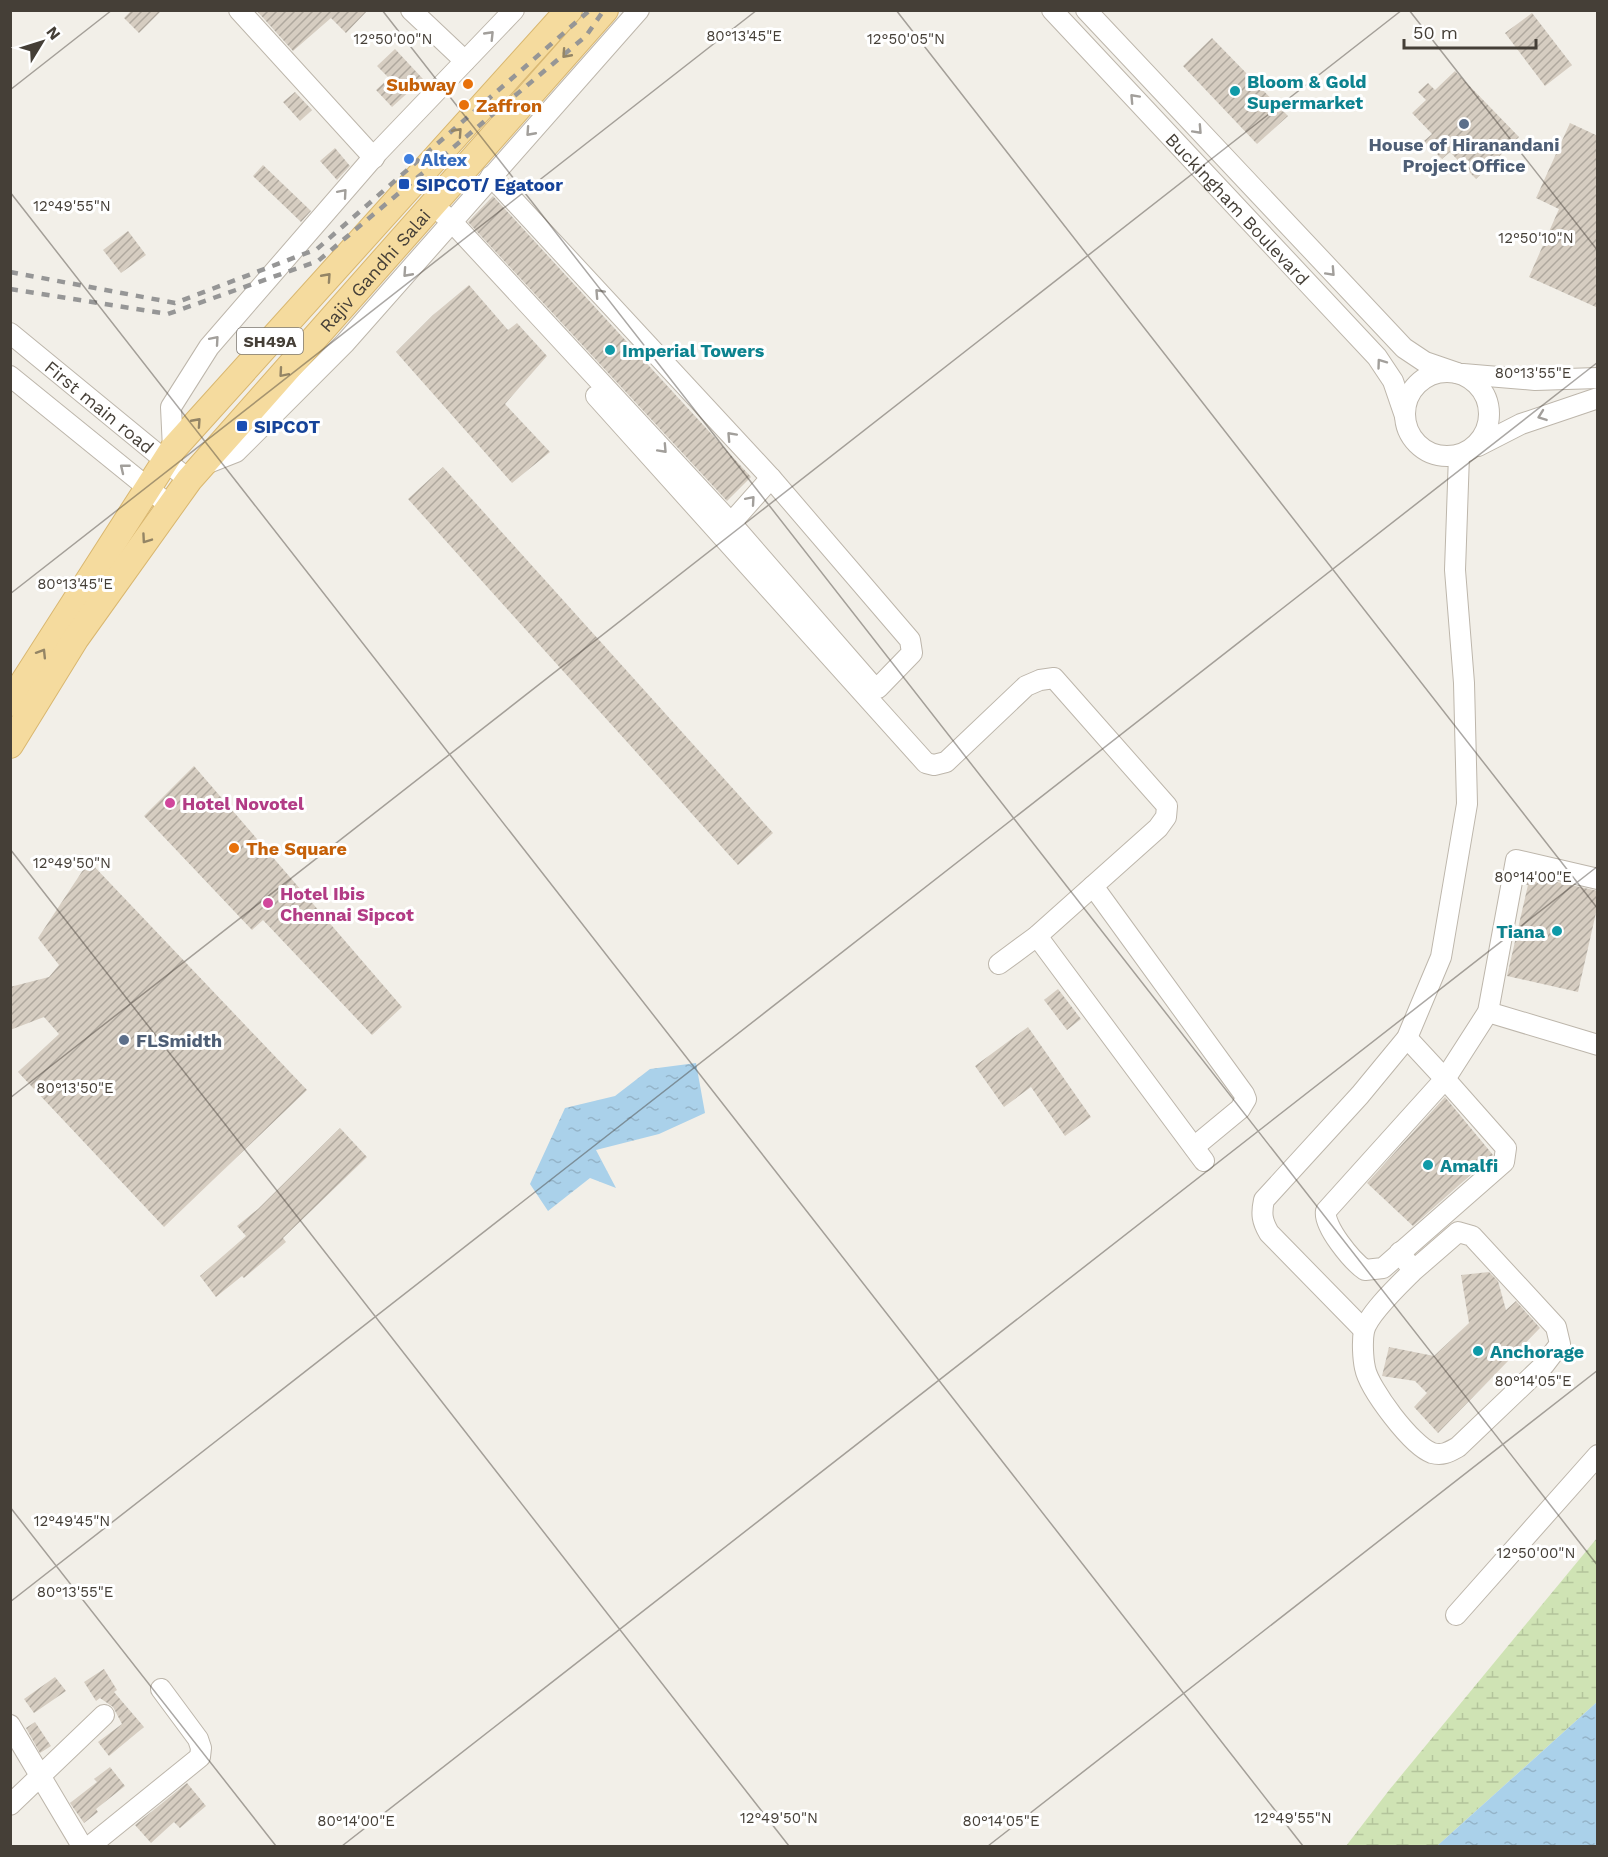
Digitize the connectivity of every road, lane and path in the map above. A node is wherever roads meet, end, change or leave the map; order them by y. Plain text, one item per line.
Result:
1 (239, 10) edge
2 (411, 10) edge
3 (514, 10) edge
4 (569, 10) edge
5 (605, 10) edge
6 (639, 10) edge
7 (1052, 10) edge
8 (1086, 10) edge
9 (465, 61) junction
10 (1170, 100) junction
11 (1152, 117) junction
12 (374, 158) junction
13 (490, 176) junction
14 (429, 207) junction
15 (449, 225) junction
16 (10, 333) edge
17 (1458, 373) junction
18 (10, 376) edge
19 (1598, 378) edge
20 (1598, 398) edge
21 (1404, 416) junction
22 (1465, 452) junction
23 (169, 454) junction
24 (195, 473) junction
25 (771, 478) junction
26 (147, 487) junction
27 (169, 506) junction
28 (731, 523) junction
29 (10, 703) edge
30 (10, 745) edge
31 (1598, 879) edge
32 (1093, 886) junction
33 (1037, 936) junction
34 (999, 964) dead end
35 (1488, 1012) junction
36 (1407, 1038) junction
37 (1598, 1045) edge
38 (1445, 1079) junction
39 (1400, 1252) junction
40 (1413, 1271) junction
41 (1364, 1330) junction
42 (1598, 1455) edge
43 (1456, 1615) dead end
44 (161, 1689) dead end
45 (104, 1715) dead end
46 (10, 1725) edge
47 (39, 1777) junction
48 (10, 1805) edge
49 (82, 1846) edge
50 (90, 1846) edge

1 - 12 street
2 - 9 street
9 -> 3 street
23 -> 4 main road, Rajiv Gandhi Salai / SH49A
5 -> 14 main road, Rajiv Gandhi Salai / SH49A
6 -> 13 street
11 -> 7 street, Buckingham Boulevard
8 - 10 street, Buckingham Boulevard
9 - 12 street
10 - 11 street
10 -> 17 street, Buckingham Boulevard
21 -> 11 street, Buckingham Boulevard
23 -> 12 street
13 - 15 street
25 -> 13 street
14 - 15 street
14 -> 24 main road, Rajiv Gandhi Salai / SH49A
15 -> 24 street
15 -> 28 street
15 - 32 street
16 - 23 street, First main road
17 - 19 street, Buckingham Boulevard
17 - 21 street, Buckingham Boulevard
17 - 22 street, Buckingham Boulevard
26 -> 18 street
20 -> 22 street
21 - 22 street, Buckingham Boulevard
22 - 36 street
23 - 24 street, First main road
23 - 26 main road, Rajiv Gandhi Salai / SH49A
24 - 27 main road, Rajiv Gandhi Salai / SH49A
28 -> 25 street
25 - 28 street
26 - 27 street
29 -> 26 main road, Rajiv Gandhi Salai / SH49A
27 -> 30 main road, Rajiv Gandhi Salai / SH49A
31 - 35 street
32 - 33 street
32 - 33 street
33 - 34 street
35 - 37 street
35 - 38 street
36 - 38 street
36 - 41 street
38 - 39 street
38 - 39 street
39 - 40 street
40 - 41 street
40 - 41 street
42 - 43 street
44 - 50 street
45 - 47 street
46 - 47 street
47 - 48 street
47 - 49 street

